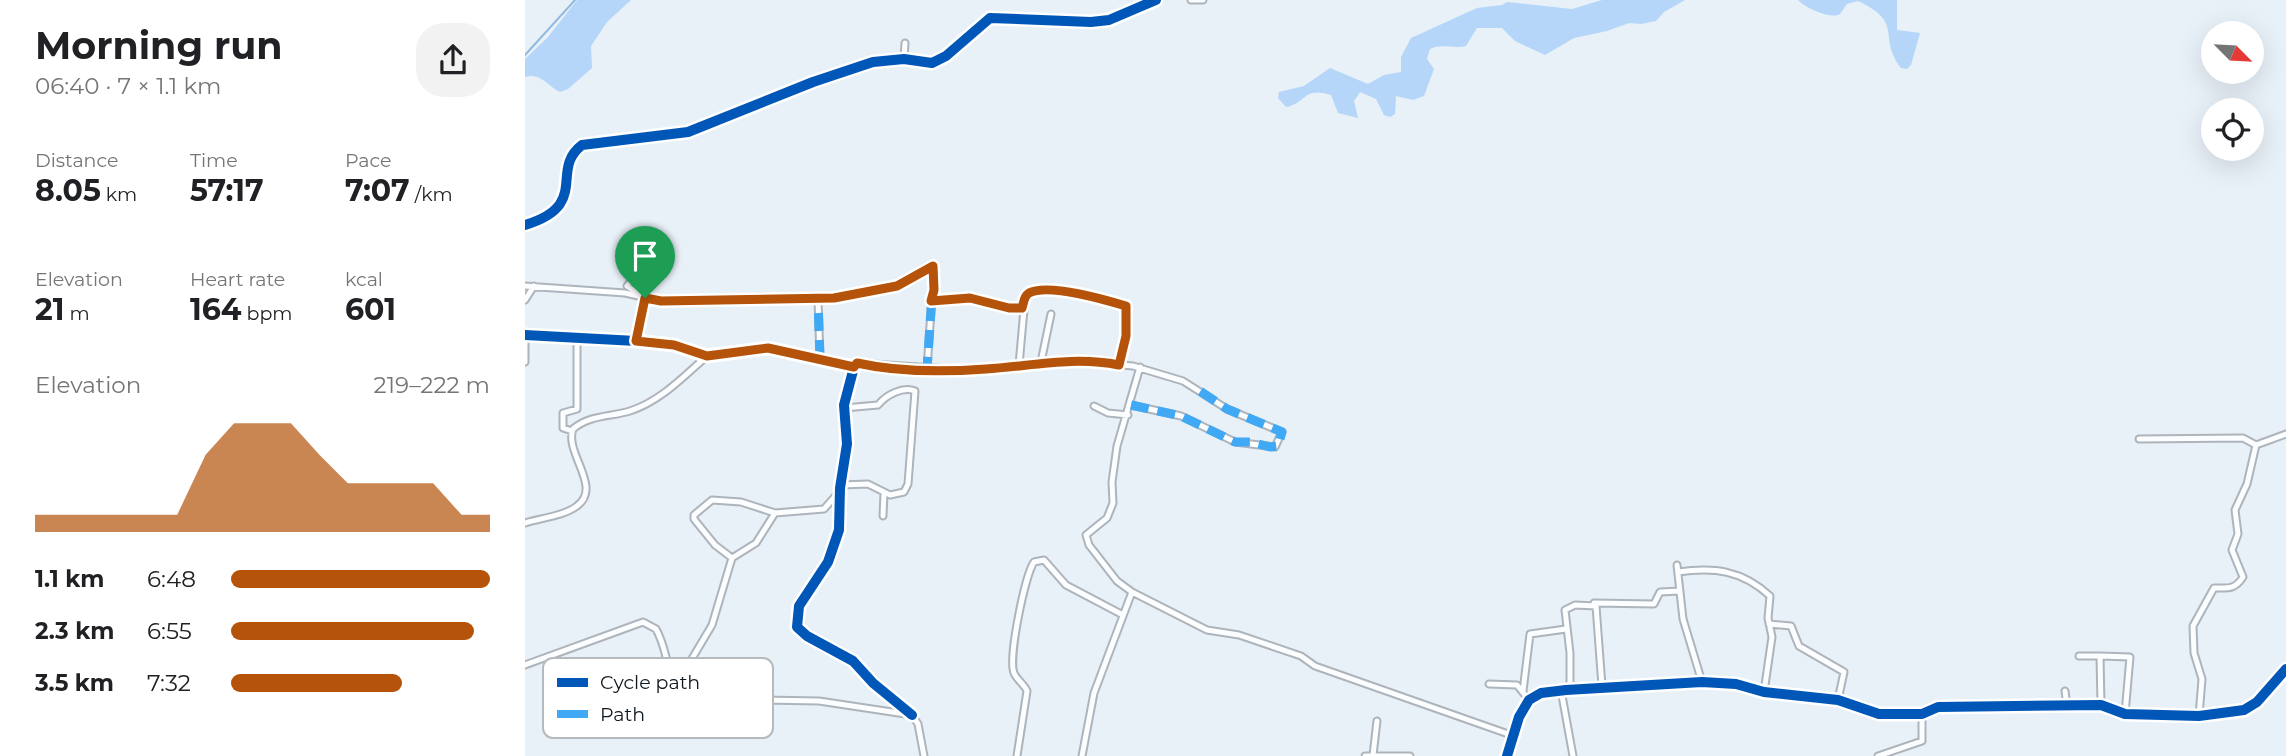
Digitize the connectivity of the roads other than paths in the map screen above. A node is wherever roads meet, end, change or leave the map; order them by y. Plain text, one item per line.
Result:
1 (1156, 0) edge
2 (1191, 0) edge
3 (1203, 0) edge
4 (905, 43) dead end
5 (904, 59) junction
6 (525, 225) edge
7 (663, 242) dead end
8 (525, 286) edge
9 (534, 286) junction
10 (645, 298) junction
11 (525, 300) edge
12 (818, 300) junction
13 (931, 301) junction
14 (1022, 308) junction
15 (1051, 314) dead end
16 (525, 337) edge
17 (577, 338) junction
18 (636, 341) junction
19 (707, 356) junction
20 (820, 358) junction
21 (525, 362) edge
22 (1041, 362) junction
23 (1019, 365) junction
24 (1119, 365) junction
25 (854, 367) junction
26 (1140, 367) junction
27 (927, 369) junction
28 (1131, 405) junction
29 (1094, 406) dead end
30 (844, 408) junction
31 (1128, 415) junction
32 (572, 431) junction
33 (2286, 434) edge
34 (2139, 439) dead end
35 (2256, 445) junction
36 (840, 488) junction
37 (884, 493) junction
38 (775, 513) junction
39 (883, 516) dead end
40 (525, 523) edge
41 (732, 558) junction
42 (1677, 565) dead end
43 (1678, 572) junction
44 (1680, 591) junction
45 (1132, 592) junction
46 (1593, 603) junction
47 (1123, 615) junction
48 (1769, 624) junction
49 (1566, 629) junction
50 (2079, 656) dead end
51 (2100, 656) junction
52 (543, 658) edge
53 (544, 658) edge
54 (665, 658) edge
55 (692, 658) edge
56 (525, 665) edge
57 (2286, 669) edge
58 (1702, 681) junction
59 (1489, 684) dead end
60 (1602, 686) junction
61 (1570, 689) junction
62 (1561, 690) junction
63 (1523, 691) junction
64 (2065, 691) dead end
65 (1763, 692) junction
66 (773, 700) edge
67 (1529, 700) junction
68 (1838, 700) junction
69 (2101, 705) junction
70 (2067, 706) junction
71 (1922, 714) junction
72 (2125, 714) junction
73 (912, 715) junction
74 (2199, 716) junction
75 (1377, 721) dead end
76 (1514, 736) junction
77 (1373, 755) edge
78 (924, 756) edge
79 (1017, 756) edge
80 (1082, 756) edge
81 (1365, 756) edge
82 (1410, 756) edge
83 (1507, 756) edge
84 (1573, 756) edge
85 (1878, 756) edge

1 - 5 street
2 - 3 street
4 - 5 street
5 - 6 street
7 - 10 street
8 - 9 street
9 - 10 street
9 - 11 street
10 - 12 street
10 - 18 street
12 - 13 street
12 - 20 street
13 - 14 street
13 - 27 street
14 - 23 street
14 - 24 street
15 - 22 street
16 - 17 street
16 - 21 street
17 - 18 street
17 - 32 street
18 - 19 street
19 - 20 street
19 - 32 street
20 - 25 street
22 - 23 street
22 - 24 street
23 - 27 street
24 - 26 street
25 - 27 street
25 - 30 street
26 - 28 street
26 - 28 street
28 - 31 street
29 - 31 street
30 - 36 street
30 - 37 street
31 - 45 street
32 - 40 street
33 - 35 street
34 - 35 street
35 - 74 street
36 - 37 street
36 - 38 street
36 - 73 street
37 - 39 street
38 - 41 street
38 - 41 street
41 - 55 street
42 - 43 street
43 - 44 street
43 - 48 street
44 - 46 street
44 - 58 street
45 - 47 street
45 - 76 street
46 - 49 street
46 - 60 street
47 - 79 street
47 - 80 street
48 - 65 street
48 - 68 street
49 - 61 street
49 - 63 street
50 - 51 street
51 - 69 street
51 - 72 street
52 - 56 street
53 - 54 street
57 - 74 street
58 - 60 street
58 - 65 street
59 - 63 street
60 - 61 street
61 - 62 street
62 - 67 street
62 - 84 street
63 - 67 street
64 - 70 street
65 - 68 street
66 - 73 street
67 - 76 street
68 - 71 street
69 - 70 street
69 - 72 street
70 - 71 street
71 - 85 street
72 - 74 street
73 - 78 street
75 - 77 street
76 - 83 street
77 - 81 street
77 - 82 street

